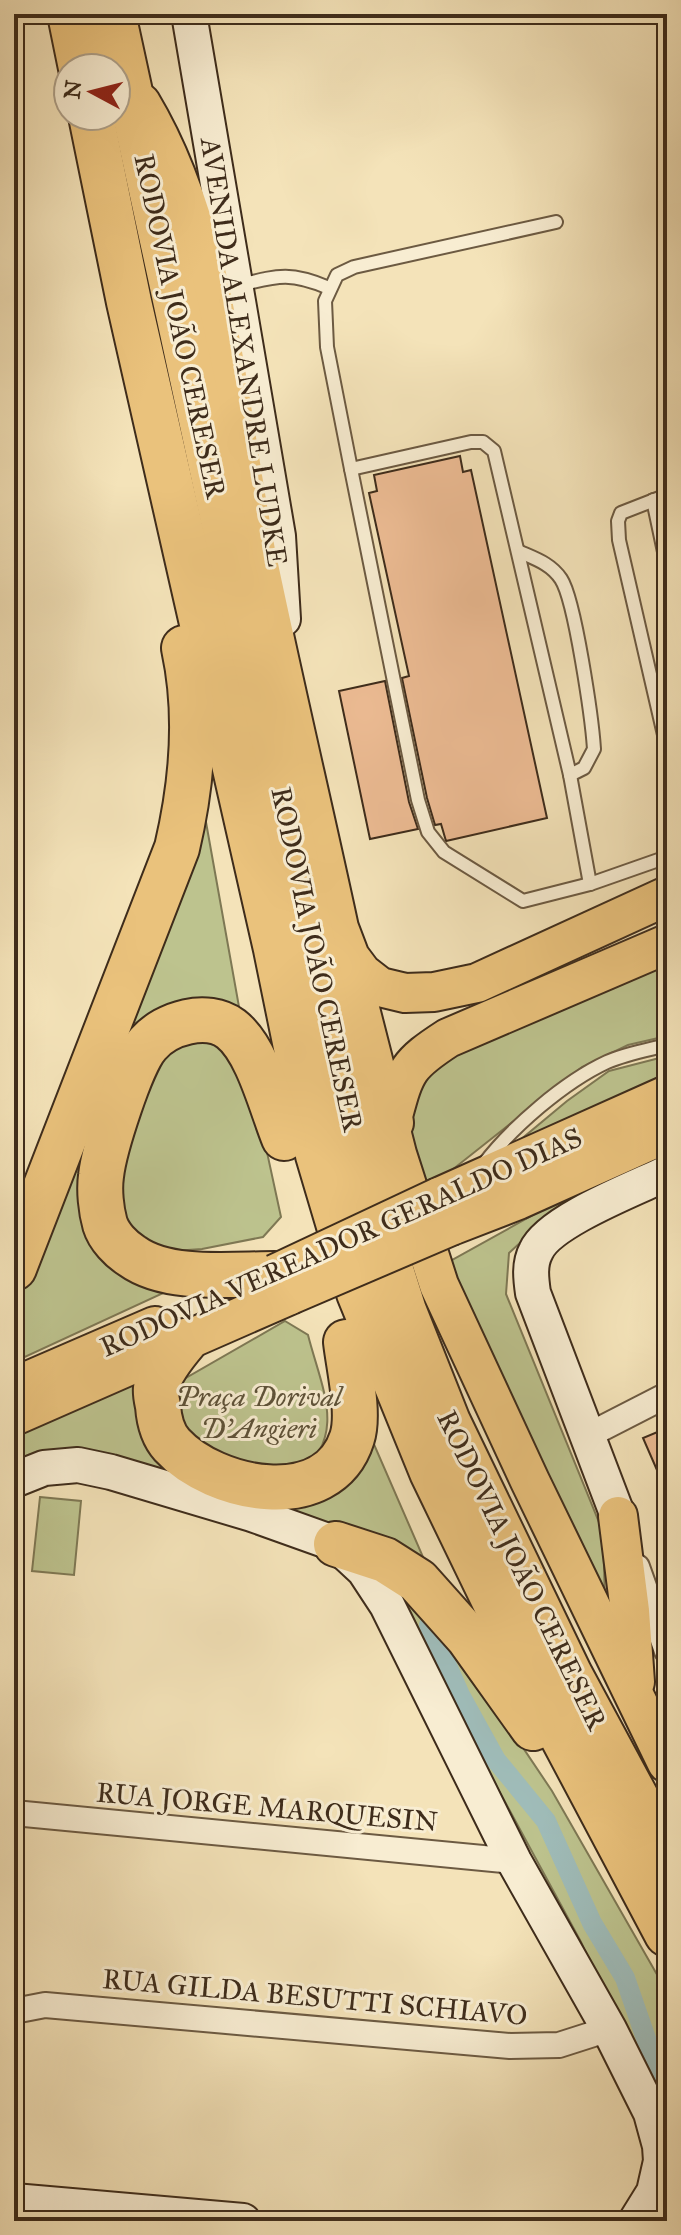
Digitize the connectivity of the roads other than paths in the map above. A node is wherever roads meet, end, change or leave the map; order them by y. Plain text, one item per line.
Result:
1 (70, 14) edge
2 (113, 14) edge
3 (189, 14) edge
4 (78, 52) edge
5 (122, 52) edge
6 (132, 88) edge
7 (132, 99) edge
8 (94, 132) edge
9 (556, 222) dead end
10 (235, 286) junction
11 (329, 288) junction
12 (129, 302) junction
13 (351, 469) junction
14 (667, 495) edge
15 (653, 500) junction
16 (520, 552) junction
17 (667, 566) edge
18 (187, 664) junction
19 (287, 692) junction
20 (667, 748) edge
21 (570, 775) junction
22 (667, 857) edge
23 (590, 884) junction
24 (667, 896) edge
25 (339, 928) junction
26 (667, 944) edge
27 (667, 1045) edge
28 (667, 1095) edge
29 (667, 1133) edge
30 (284, 1138) junction
31 (397, 1154) junction
32 (667, 1160) edge
33 (667, 1173) edge
34 (518, 1200) junction
35 (453, 1202) junction
36 (14, 1268) edge
37 (282, 1285) junction
38 (185, 1341) junction
39 (346, 1342) junction
40 (14, 1387) edge
41 (667, 1395) edge
42 (14, 1416) edge
43 (587, 1436) junction
44 (14, 1480) edge
45 (618, 1516) junction
46 (336, 1544) junction
47 (662, 1616) edge
48 (667, 1651) edge
49 (16, 1675) edge
50 (509, 1696) junction
51 (14, 1698) edge
52 (637, 1701) junction
53 (667, 1763) edge
54 (14, 1813) edge
55 (613, 1834) junction
56 (667, 1855) edge
57 (514, 1861) junction
58 (667, 1934) edge
59 (14, 2011) edge
60 (609, 2029) junction
61 (14, 2201) edge
62 (243, 2221) edge
63 (636, 2221) edge

1 - 4 highway
2 - 5 highway, RODOVIA JOÃO CERESER
3 - 10 street, AVENIDA ALEXANDRE LUDKE
6 - 19 main road
7 - 56 highway, RODOVIA JOÃO CERESER
8 - 12 highway, RODOVIA JOÃO CERESER
9 - 11 lane
10 - 11 lane
10 - 19 street, AVENIDA ALEXANDRE LUDKE
11 - 13 lane
12 - 18 highway
12 - 55 highway, RODOVIA JOÃO CERESER
13 - 16 lane
13 - 23 lane
14 - 15 lane
15 - 17 lane
15 - 20 lane
16 - 21 lane
16 - 21 lane
18 - 30 highway
18 - 36 highway
19 - 25 main road
21 - 23 lane
22 - 23 lane
24 - 25 main road
25 - 31 main road
26 - 31 main road
27 - 35 lane
28 - 35 main road, RODOVIA VEREADOR GERALDO DIAS
29 - 34 main road, RODOVIA VEREADOR GERALDO DIAS
30 - 37 highway
30 - 39 highway
31 - 52 main road
32 - 34 main road
33 - 43 street
34 - 35 main road, RODOVIA VEREADOR GERALDO DIAS
35 - 37 main road, RODOVIA VEREADOR GERALDO DIAS, bridge
37 - 38 main road, RODOVIA VEREADOR GERALDO DIAS
37 - 40 main road, RODOVIA VEREADOR GERALDO DIAS
38 - 39 highway
38 - 42 main road, RODOVIA VEREADOR GERALDO DIAS
39 - 50 highway
41 - 43 street
43 - 45 street
44 - 46 street
45 - 47 street
45 - 52 main road
46 - 50 highway
46 - 57 street
47 - 48 street
49 - 51 lane
50 - 55 highway
52 - 53 main road
54 - 57 street, RUA JORGE MARQUESIN
55 - 58 highway, RODOVIA JOÃO CERESER
57 - 60 street
59 - 60 street, RUA GILDA BESUTTI SCHIAVO
60 - 63 street
61 - 62 street

